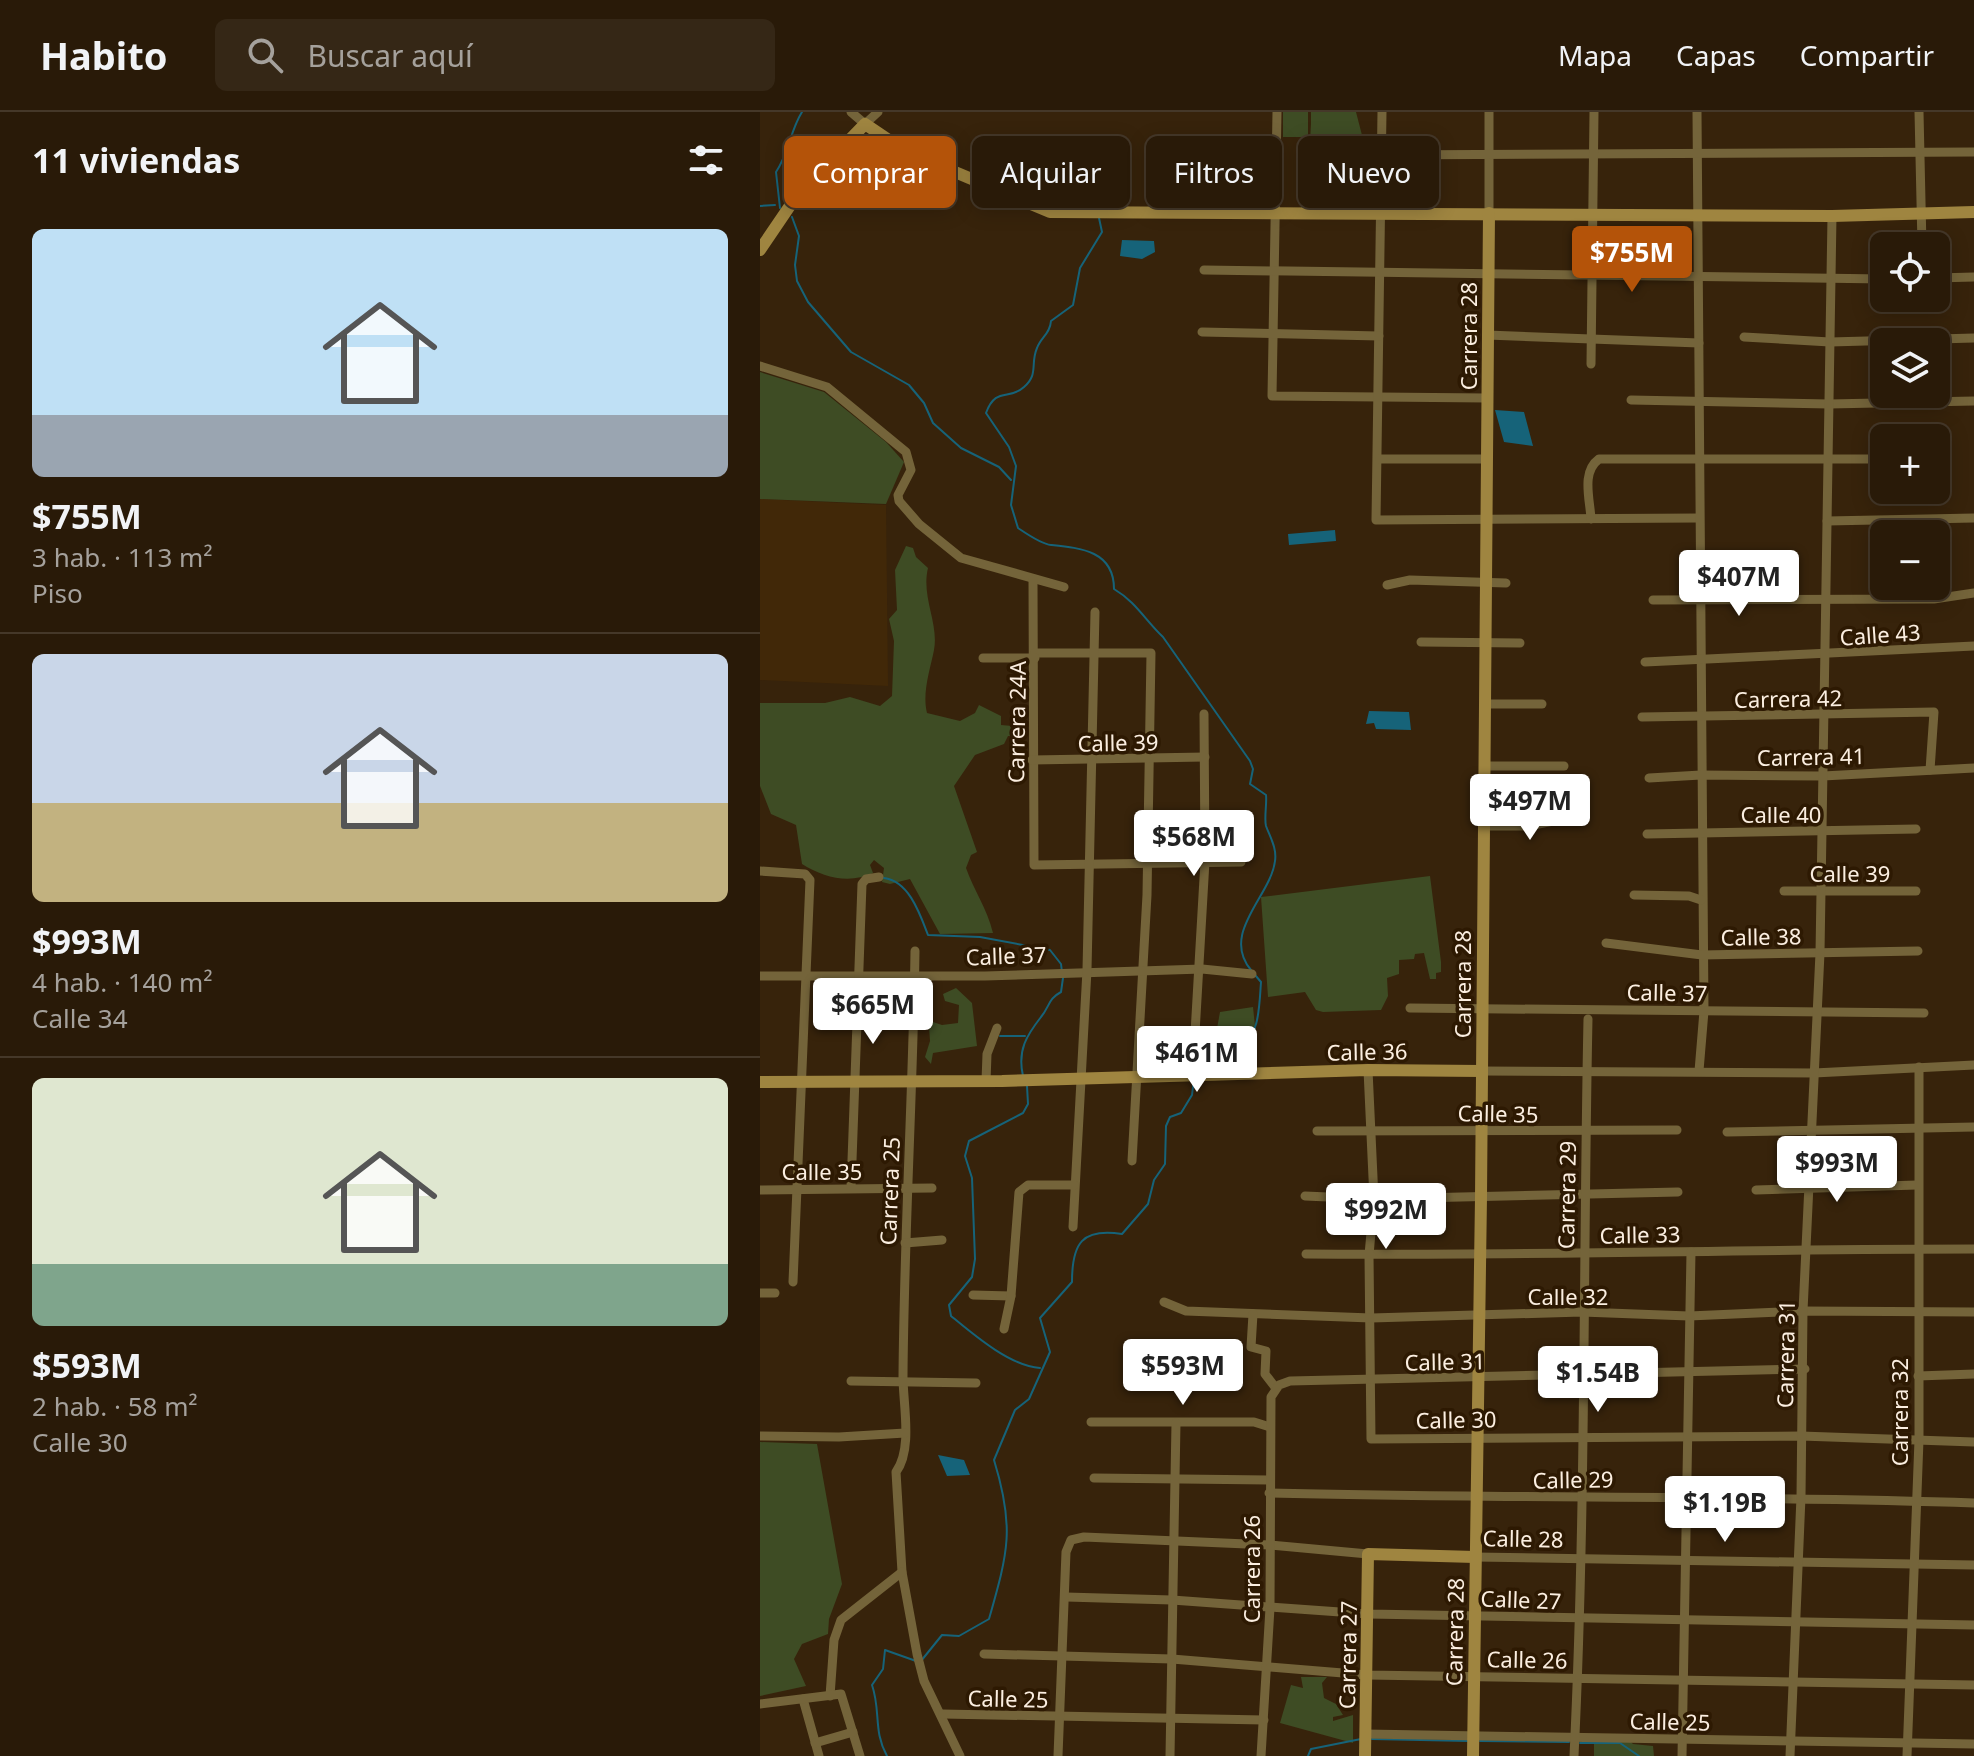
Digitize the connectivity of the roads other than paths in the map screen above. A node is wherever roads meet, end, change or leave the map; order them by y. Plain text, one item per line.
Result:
1 (851, 112) edge
2 (878, 112) edge
3 (1277, 112) edge
4 (1382, 112) edge
5 (1489, 112) edge
6 (1594, 112) edge
7 (1697, 112) edge
8 (1919, 112) edge
9 (865, 124) junction
10 (1278, 136) edge
11 (1381, 136) edge
12 (1974, 152) edge
13 (1920, 153) junction
14 (1594, 154) junction
15 (1698, 154) junction
16 (1439, 155) edge
17 (1489, 155) junction
18 (1278, 208) edge
19 (1381, 208) edge
20 (1278, 212) junction
21 (1974, 212) edge
22 (1381, 213) junction
23 (1489, 213) junction
24 (1922, 213) junction
25 (1698, 215) junction
26 (1591, 216) junction
27 (1832, 216) junction
28 (1922, 232) edge
29 (760, 250) edge
30 (1204, 270) dead end
31 (1275, 270) junction
32 (1380, 274) junction
33 (1488, 275) junction
34 (1593, 276) junction
35 (1974, 277) edge
36 (1950, 278) edge
37 (1698, 279) junction
38 (1870, 280) edge
39 (1831, 281) junction
40 (1202, 332) dead end
41 (1274, 333) junction
42 (1487, 335) junction
43 (1379, 336) junction
44 (1592, 337) junction
45 (1744, 337) dead end
46 (1974, 338) edge
47 (1830, 342) junction
48 (1699, 343) junction
49 (1591, 364) dead end
50 (760, 366) edge
51 (1377, 397) junction
52 (1487, 398) junction
53 (1631, 400) dead end
54 (1699, 401) junction
55 (1974, 401) edge
56 (1829, 404) junction
57 (1380, 459) junction
58 (1487, 459) junction
59 (1870, 459) dead end
60 (1699, 460) junction
61 (1828, 461) junction
62 (1699, 518) junction
63 (1974, 518) edge
64 (1486, 519) junction
65 (1591, 519) junction
66 (1827, 521) junction
67 (1033, 580) junction
68 (1486, 581) junction
69 (1506, 583) dead end
70 (1387, 585) dead end
71 (1064, 587) dead end
72 (1974, 593) edge
73 (1826, 599) junction
74 (1653, 600) dead end
75 (1700, 602) junction
76 (1095, 612) dead end
77 (1421, 642) dead end
78 (1485, 642) junction
79 (1520, 643) dead end
80 (1974, 646) edge
81 (1092, 654) junction
82 (1035, 656) junction
83 (1825, 656) junction
84 (983, 658) dead end
85 (1700, 661) junction
86 (1645, 662) dead end
87 (1485, 704) junction
88 (1542, 704) dead end
89 (1204, 714) dead end
90 (1824, 716) junction
91 (1642, 717) dead end
92 (1700, 717) junction
93 (1205, 757) junction
94 (1032, 760) junction
95 (1148, 760) junction
96 (1092, 762) junction
97 (1484, 766) junction
98 (1564, 766) dead end
99 (1974, 768) edge
100 (1930, 770) junction
101 (1701, 775) junction
102 (1823, 776) junction
103 (1649, 778) dead end
104 (1572, 817) dead end
105 (1484, 826) junction
106 (1916, 829) dead end
107 (1701, 832) junction
108 (1822, 832) junction
109 (1647, 834) dead end
110 (1205, 861) junction
111 (1241, 862) dead end
112 (1147, 863) junction
113 (1088, 864) junction
114 (760, 871) edge
115 (879, 877) dead end
116 (1784, 891) dead end
117 (1916, 891) dead end
118 (1821, 892) junction
119 (1634, 895) dead end
120 (1701, 900) junction
121 (1606, 943) dead end
122 (915, 951) dead end
123 (1918, 951) dead end
124 (1820, 953) junction
125 (1702, 955) junction
126 (1202, 969) junction
127 (1083, 970) junction
128 (1143, 970) junction
129 (1252, 974) dead end
130 (760, 976) edge
131 (805, 976) junction
132 (859, 976) junction
133 (914, 977) junction
134 (1410, 1008) dead end
135 (1482, 1009) junction
136 (1704, 1011) junction
137 (1816, 1012) junction
138 (1924, 1013) dead end
139 (1588, 1019) dead end
140 (997, 1028) dead end
141 (1195, 1033) dead end
142 (1974, 1065) edge
143 (1919, 1067) junction
144 (1368, 1070) junction
145 (1482, 1071) junction
146 (1587, 1071) junction
147 (1699, 1071) junction
148 (1814, 1073) junction
149 (1138, 1077) junction
150 (1079, 1078) junction
151 (856, 1081) junction
152 (912, 1081) junction
153 (986, 1081) junction
154 (760, 1082) edge
155 (800, 1082) junction
156 (1974, 1127) edge
157 (1370, 1128) junction
158 (1918, 1128) junction
159 (1481, 1130) junction
160 (1677, 1130) dead end
161 (1814, 1130) junction
162 (1317, 1131) dead end
163 (1585, 1132) junction
164 (1727, 1132) dead end
165 (1132, 1161) dead end
166 (1074, 1185) junction
167 (1917, 1185) junction
168 (851, 1188) junction
169 (932, 1188) dead end
170 (1811, 1188) junction
171 (797, 1189) junction
172 (906, 1189) junction
173 (760, 1190) edge
174 (1756, 1190) dead end
175 (1678, 1192) dead end
176 (1583, 1193) junction
177 (1305, 1196) dead end
178 (1481, 1197) junction
179 (1374, 1199) junction
180 (1073, 1227) dead end
181 (942, 1240) dead end
182 (905, 1243) junction
183 (1807, 1249) junction
184 (1917, 1249) junction
185 (1974, 1249) edge
186 (1691, 1252) junction
187 (1582, 1253) junction
188 (1306, 1254) dead end
189 (1369, 1255) junction
190 (1480, 1257) junction
191 (793, 1282) dead end
192 (760, 1293) edge
193 (775, 1293) dead end
194 (973, 1295) dead end
195 (1011, 1296) junction
196 (1164, 1302) dead end
197 (1803, 1311) junction
198 (1582, 1312) junction
199 (1974, 1312) edge
200 (1253, 1314) junction
201 (1916, 1314) junction
202 (1478, 1315) junction
203 (1689, 1316) junction
204 (1371, 1318) junction
205 (1004, 1329) dead end
206 (1805, 1369) junction
207 (1689, 1374) junction
208 (1974, 1374) edge
209 (1582, 1375) junction
210 (1918, 1376) junction
211 (1477, 1378) junction
212 (1371, 1380) junction
213 (851, 1381) dead end
214 (903, 1381) junction
215 (976, 1383) dead end
216 (1277, 1386) junction
217 (1091, 1422) dead end
218 (1176, 1423) junction
219 (1270, 1427) junction
220 (905, 1433) junction
221 (760, 1436) edge
222 (1582, 1436) junction
223 (1801, 1436) junction
224 (1477, 1437) junction
225 (1690, 1437) junction
226 (1919, 1440) junction
227 (1974, 1442) edge
228 (1094, 1478) dead end
229 (1175, 1479) junction
230 (1269, 1480) junction
231 (1269, 1493) junction
232 (1689, 1496) junction
233 (1581, 1497) junction
234 (1801, 1497) junction
235 (1476, 1499) junction
236 (1917, 1501) junction
237 (1974, 1503) edge
238 (1174, 1542) junction
239 (1270, 1545) junction
240 (1368, 1554) junction
241 (1475, 1557) junction
242 (1580, 1559) junction
243 (1687, 1559) junction
244 (1798, 1562) junction
245 (1912, 1564) junction
246 (1974, 1565) edge
247 (902, 1572) junction
248 (1066, 1597) junction
249 (1172, 1600) junction
250 (1270, 1608) junction
251 (1368, 1614) junction
252 (1475, 1615) junction
253 (1580, 1619) junction
254 (1685, 1620) junction
255 (1912, 1622) junction
256 (1796, 1623) junction
257 (1974, 1625) edge
258 (984, 1654) dead end
259 (1064, 1656) junction
260 (1172, 1659) junction
261 (1267, 1668) junction
262 (1367, 1675) junction
263 (1474, 1675) junction
264 (1578, 1678) junction
265 (1683, 1679) junction
266 (1793, 1682) junction
267 (1910, 1684) junction
268 (1974, 1685) edge
269 (830, 1696) junction
270 (803, 1699) junction
271 (760, 1704) edge
272 (943, 1714) junction
273 (1060, 1717) junction
274 (1171, 1718) junction
275 (1264, 1720) junction
276 (853, 1732) junction
277 (1366, 1734) junction
278 (1473, 1735) junction
279 (1575, 1737) junction
280 (1683, 1739) junction
281 (1791, 1740) junction
282 (815, 1743) junction
283 (1908, 1743) junction
284 (1974, 1744) edge
285 (819, 1756) edge
286 (860, 1756) edge
287 (960, 1756) edge
288 (1058, 1756) edge
289 (1170, 1756) edge
290 (1261, 1756) edge
291 (1365, 1756) edge
292 (1473, 1756) edge
293 (1574, 1756) edge
294 (1682, 1756) edge
295 (1790, 1756) edge
296 (1907, 1756) edge

1 - 9 street
2 - 9 street
3 - 10 street
4 - 11 street
5 - 17 street
6 - 14 street
7 - 15 street
8 - 13 street
9 - 20 street
9 - 29 street
12 - 13 street
13 - 15 street
13 - 24 street
14 - 15 street
14 - 17 street
14 - 26 street
15 - 25 street
16 - 17 street
17 - 23 street
18 - 20 street
19 - 22 street
20 - 22 street
20 - 31 street
21 - 24 street
22 - 23 street
22 - 32 street
23 - 26 street
23 - 33 street, Carrera 28
24 - 27 street
24 - 28 street
25 - 26 street
25 - 27 street
25 - 37 street
26 - 34 street
27 - 39 street, Carrera 31
30 - 31 street
31 - 32 street
31 - 41 street
32 - 33 street
32 - 43 street
33 - 34 street
33 - 42 street, Carrera 28
34 - 37 street
34 - 44 street
35 - 36 street
37 - 39 street
37 - 48 street
38 - 39 street
39 - 47 street, Carrera 31
40 - 41 street
41 - 43 street
41 - 51 street
42 - 44 street
42 - 52 street, Carrera 28
43 - 51 street
44 - 48 street
44 - 49 street
45 - 47 street
46 - 47 street
47 - 56 street, Carrera 31
48 - 54 street
50 - 67 street
51 - 52 street
51 - 57 street
52 - 58 street, Carrera 28
53 - 54 street
54 - 56 street
54 - 60 street
55 - 56 street
56 - 61 street, Carrera 31
57 - 58 street
57 - 64 street
58 - 64 street, Carrera 28
59 - 61 street
60 - 61 street
60 - 62 street
60 - 65 street
61 - 66 street, Carrera 31
62 - 65 street
62 - 75 street
63 - 66 street
64 - 65 street
64 - 68 street, Carrera 28
66 - 73 street, Carrera 31
67 - 71 street
67 - 82 street, Carrera 24A
68 - 69 street
68 - 70 street
68 - 78 street, Carrera 28
72 - 73 street
73 - 75 street
73 - 83 street, Carrera 31
74 - 75 street
75 - 85 street
76 - 81 street
77 - 78 street
78 - 79 street
78 - 87 street, Carrera 28
80 - 83 street, Calle 43
81 - 82 street
81 - 95 street
81 - 96 street
82 - 84 street
82 - 94 street, Carrera 24A
83 - 85 street, Calle 43
83 - 90 street, Carrera 31
85 - 86 street, Calle 43
85 - 92 street
87 - 88 street
87 - 97 street, Carrera 28
89 - 93 street
90 - 92 street, Carrera 42
90 - 100 street, Carrera 42
90 - 102 street, Carrera 31
91 - 92 street, Carrera 42
92 - 101 street
93 - 95 street, Calle 39
93 - 110 street
94 - 96 street, Calle 39
94 - 113 street, Carrera 24A
95 - 96 street, Calle 39
95 - 112 street
96 - 113 street
97 - 98 street
97 - 105 street, Carrera 28
99 - 100 street, Carrera 41
100 - 102 street, Carrera 41
101 - 102 street, Carrera 41
101 - 103 street, Carrera 41
101 - 107 street
102 - 108 street, Carrera 31
104 - 105 street
105 - 135 street, Carrera 28
106 - 108 street, Calle 40
107 - 108 street, Calle 40
107 - 109 street, Calle 40
107 - 120 street
108 - 118 street, Carrera 31
110 - 111 street
110 - 112 street
110 - 126 street
112 - 113 street
112 - 128 street
113 - 127 street
114 - 131 street
115 - 132 street
116 - 118 street, Calle 39
117 - 118 street, Calle 39
118 - 124 street, Carrera 31
119 - 120 street
120 - 125 street
121 - 125 street, Calle 38
122 - 133 street, Carrera 25
123 - 124 street, Calle 38
124 - 125 street, Calle 38
124 - 137 street, Carrera 31
125 - 136 street
126 - 128 street, Calle 37
126 - 129 street, Calle 37
126 - 141 street
127 - 128 street, Calle 37
127 - 133 street, Calle 37
127 - 150 street
128 - 149 street
130 - 131 street, Calle 37
131 - 132 street, Calle 37
131 - 155 street
132 - 133 street, Calle 37
132 - 151 street
133 - 152 street, Carrera 25
134 - 135 street, Calle 37
135 - 136 street, Calle 37
135 - 145 street, Carrera 28
136 - 137 street, Calle 37
136 - 147 street
137 - 138 street, Calle 37
137 - 148 street, Carrera 31
139 - 146 street, Carrera 29
140 - 153 street
142 - 143 street, Calle 36
143 - 148 street, Calle 36
143 - 158 street, Carrera 32
144 - 145 street, Calle 36
144 - 149 street, Calle 36
144 - 157 street
145 - 146 street, Calle 36
145 - 159 street, Carrera 28
146 - 147 street, Calle 36
146 - 163 street, Carrera 29
147 - 148 street, Calle 36
148 - 161 street, Carrera 31
149 - 150 street, Calle 36
149 - 165 street
150 - 153 street, Calle 36
150 - 166 street
151 - 152 street, Calle 36
151 - 155 street, Calle 36
151 - 168 street
152 - 153 street, Calle 36
152 - 172 street, Carrera 25
154 - 155 street, Calle 36
155 - 171 street
156 - 158 street
157 - 159 street, Calle 35
157 - 162 street, Calle 35
157 - 179 street
158 - 161 street
158 - 167 street, Carrera 32
159 - 163 street, Calle 35
159 - 178 street, Carrera 28
160 - 163 street, Calle 35
161 - 164 street
161 - 170 street, Carrera 31
163 - 176 street, Carrera 29
166 - 180 street
166 - 195 street
167 - 170 street
167 - 184 street, Carrera 32
168 - 171 street, Calle 35
168 - 172 street, Calle 35
169 - 172 street, Calle 35
170 - 174 street
170 - 183 street, Carrera 31
171 - 173 street, Calle 35
171 - 191 street
172 - 182 street, Carrera 25
175 - 176 street
176 - 178 street
176 - 187 street, Carrera 29
177 - 179 street
178 - 179 street
178 - 190 street, Carrera 28
179 - 189 street
181 - 182 street
182 - 214 street, Carrera 25
183 - 184 street, Calle 33
183 - 186 street, Calle 33
183 - 197 street, Carrera 31
184 - 185 street, Calle 33
184 - 201 street, Carrera 32
186 - 187 street, Calle 33
186 - 203 street
187 - 190 street, Calle 33
187 - 198 street, Carrera 29
188 - 189 street, Calle 33
189 - 190 street, Calle 33
189 - 204 street
190 - 202 street, Carrera 28
192 - 193 street
194 - 195 street
195 - 205 street
196 - 200 street, Calle 32
197 - 201 street, Calle 32
197 - 203 street, Calle 32
197 - 206 street, Carrera 31
198 - 202 street, Calle 32
198 - 203 street, Calle 32
198 - 209 street, Carrera 29
199 - 201 street, Calle 32
200 - 204 street, Calle 32
200 - 216 street
201 - 210 street, Carrera 32
202 - 204 street, Calle 32
202 - 211 street, Carrera 28
203 - 207 street
204 - 212 street
206 - 207 street, Calle 31
206 - 223 street, Carrera 31
207 - 209 street, Calle 31
207 - 225 street
208 - 210 street
209 - 211 street, Calle 31
209 - 222 street, Carrera 29
210 - 226 street, Carrera 32
211 - 212 street, Calle 31
211 - 224 street, Carrera 28
212 - 216 street, Calle 31
212 - 224 street, Calle 30
213 - 214 street
214 - 215 street
214 - 220 street, Carrera 25
216 - 219 street, Carrera 26
217 - 218 street
218 - 219 street
218 - 229 street
219 - 230 street, Carrera 26
220 - 221 street
220 - 247 street, Carrera 25
222 - 224 street, Calle 30
222 - 225 street, Calle 30
222 - 233 street, Carrera 29
223 - 225 street, Calle 30
223 - 226 street, Calle 30
223 - 234 street, Carrera 31
224 - 235 street, Carrera 28
225 - 232 street
226 - 227 street, Calle 30
226 - 236 street, Carrera 32
228 - 229 street
229 - 230 street
229 - 238 street
230 - 231 street, Carrera 26
231 - 235 street, Calle 29
231 - 239 street, Carrera 26
232 - 233 street, Calle 29
232 - 234 street, Calle 29
232 - 243 street
233 - 235 street, Calle 29
233 - 242 street, Carrera 29
234 - 236 street, Calle 29
234 - 244 street, Carrera 31
235 - 241 street, Carrera 28
236 - 237 street, Calle 29
236 - 245 street, Carrera 32
238 - 239 street, Calle 28
238 - 248 street, Calle 28
238 - 249 street
239 - 240 street, Calle 28
239 - 250 street, Carrera 26
240 - 241 street, Calle 28
240 - 251 street, Carrera 27
241 - 242 street, Calle 28
241 - 252 street, Carrera 28
242 - 243 street, Calle 28
242 - 253 street, Carrera 29
243 - 244 street, Calle 28
243 - 254 street
244 - 245 street, Calle 28
244 - 256 street, Carrera 31
245 - 246 street, Calle 28
245 - 255 street, Carrera 32
247 - 269 street
247 - 272 street, Carrera 25
248 - 249 street, Calle 27
248 - 259 street
249 - 250 street, Calle 27
249 - 260 street
250 - 251 street, Calle 27
250 - 261 street, Carrera 26
251 - 252 street, Calle 27
251 - 262 street, Carrera 27
252 - 253 street, Calle 27
252 - 263 street, Carrera 28
253 - 254 street, Calle 27
253 - 264 street, Carrera 29
254 - 256 street, Calle 27
254 - 265 street
255 - 256 street, Calle 27
255 - 257 street, Calle 27
255 - 267 street, Carrera 32
256 - 266 street, Carrera 31
258 - 259 street, Calle 26
259 - 260 street, Calle 26
259 - 273 street
260 - 261 street, Calle 26
260 - 274 street
261 - 262 street, Calle 26
261 - 275 street, Carrera 26
262 - 263 street, Calle 26
262 - 277 street, Carrera 27
263 - 264 street, Calle 26
263 - 278 street, Carrera 28
264 - 265 street, Calle 26
264 - 279 street, Carrera 29
265 - 266 street, Calle 26
265 - 280 street
266 - 267 street, Calle 26
266 - 281 street, Carrera 31
267 - 268 street, Calle 26
267 - 283 street, Carrera 32
269 - 270 street
269 - 276 street
270 - 271 street
270 - 282 street
272 - 273 street, Calle 25
272 - 287 street, Carrera 25
273 - 274 street, Calle 25
273 - 288 street
274 - 275 street, Calle 25
274 - 289 street
275 - 290 street, Carrera 26
276 - 282 street
276 - 286 street
277 - 278 street, Calle 25
277 - 291 street, Carrera 27
278 - 279 street, Calle 25
278 - 292 street, Carrera 28
279 - 280 street, Calle 25
279 - 293 street, Carrera 29
280 - 281 street, Calle 25
280 - 294 street
281 - 283 street, Calle 25
281 - 295 street, Carrera 31
282 - 285 street
283 - 284 street, Calle 25
283 - 296 street, Carrera 32

